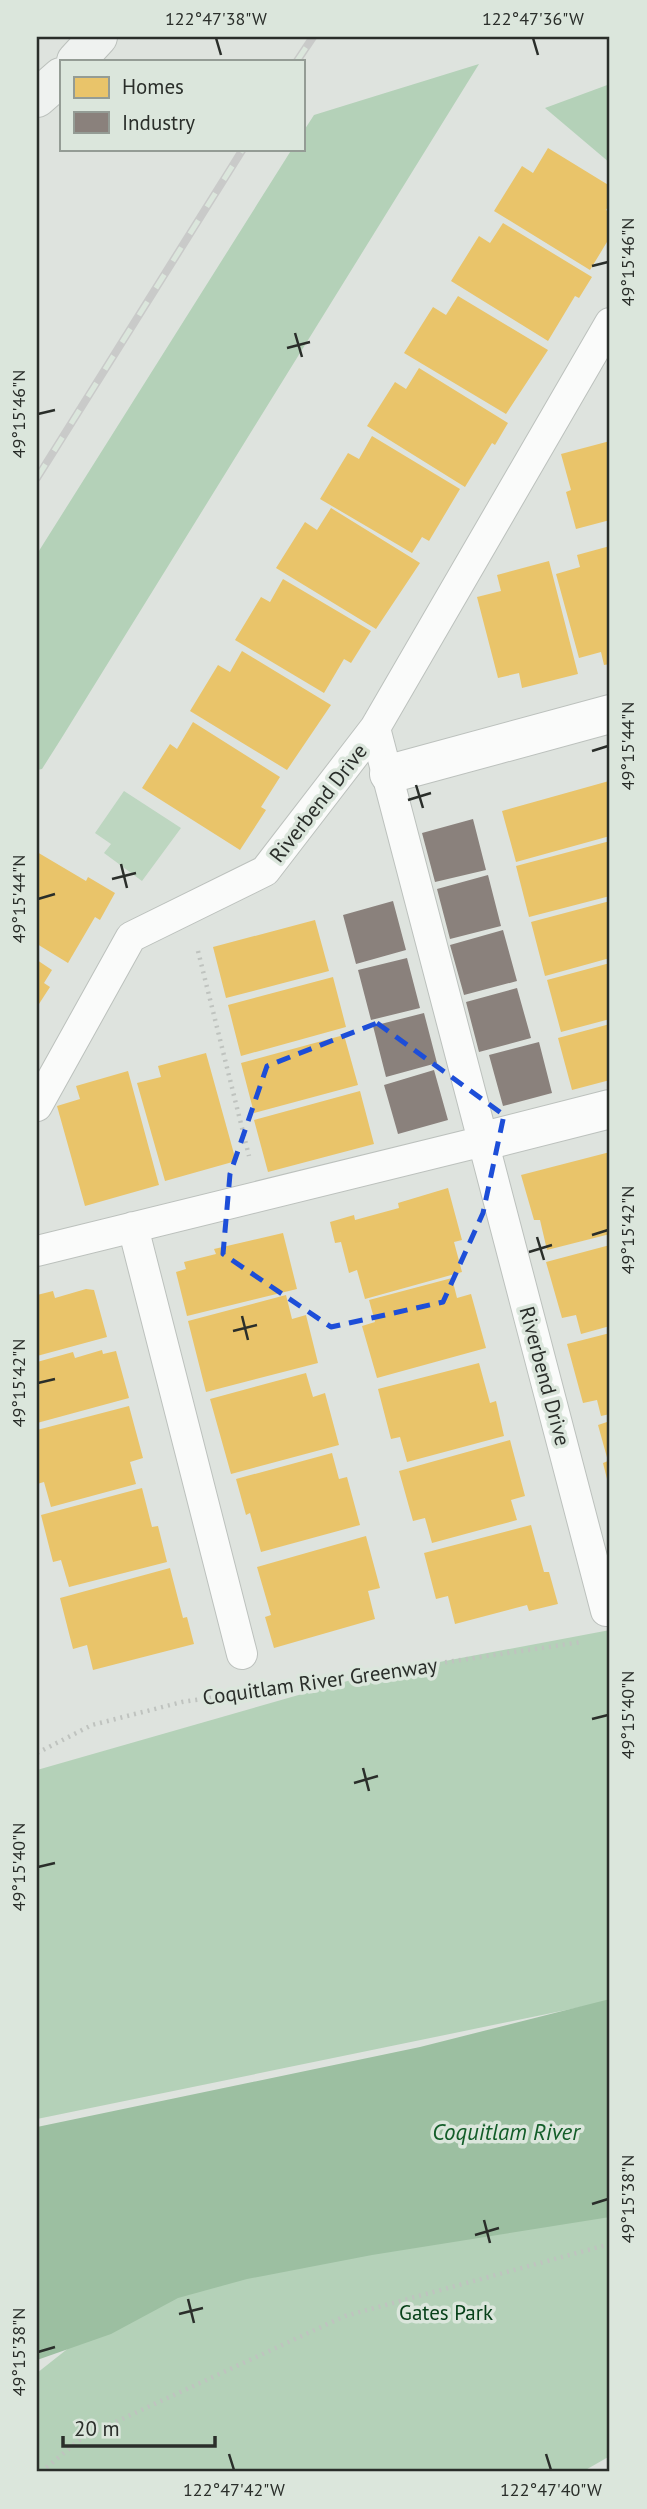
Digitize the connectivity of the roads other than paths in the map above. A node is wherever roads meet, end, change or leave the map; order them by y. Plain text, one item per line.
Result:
1 (98, 37) edge
2 (77, 60) edge
3 (60, 78) edge
4 (37, 98) edge
5 (610, 323) edge
6 (610, 714) edge
7 (375, 728) junction
8 (389, 774) junction
9 (37, 1106) edge
10 (610, 1109) edge
11 (484, 1141) junction
12 (133, 1227) junction
13 (37, 1251) edge
14 (606, 1611) dead end
15 (242, 1654) dead end

1 - 2 main road
3 - 4 main road
5 - 7 lane, Riverbend Drive
6 - 8 street, Riverbend Drive
7 - 8 lane, Riverbend Drive
7 - 9 lane, Riverbend Drive
8 - 11 lane, Riverbend Drive
10 - 11 street
11 - 12 lane
11 - 14 lane, Riverbend Drive
12 - 13 lane
12 - 15 lane

